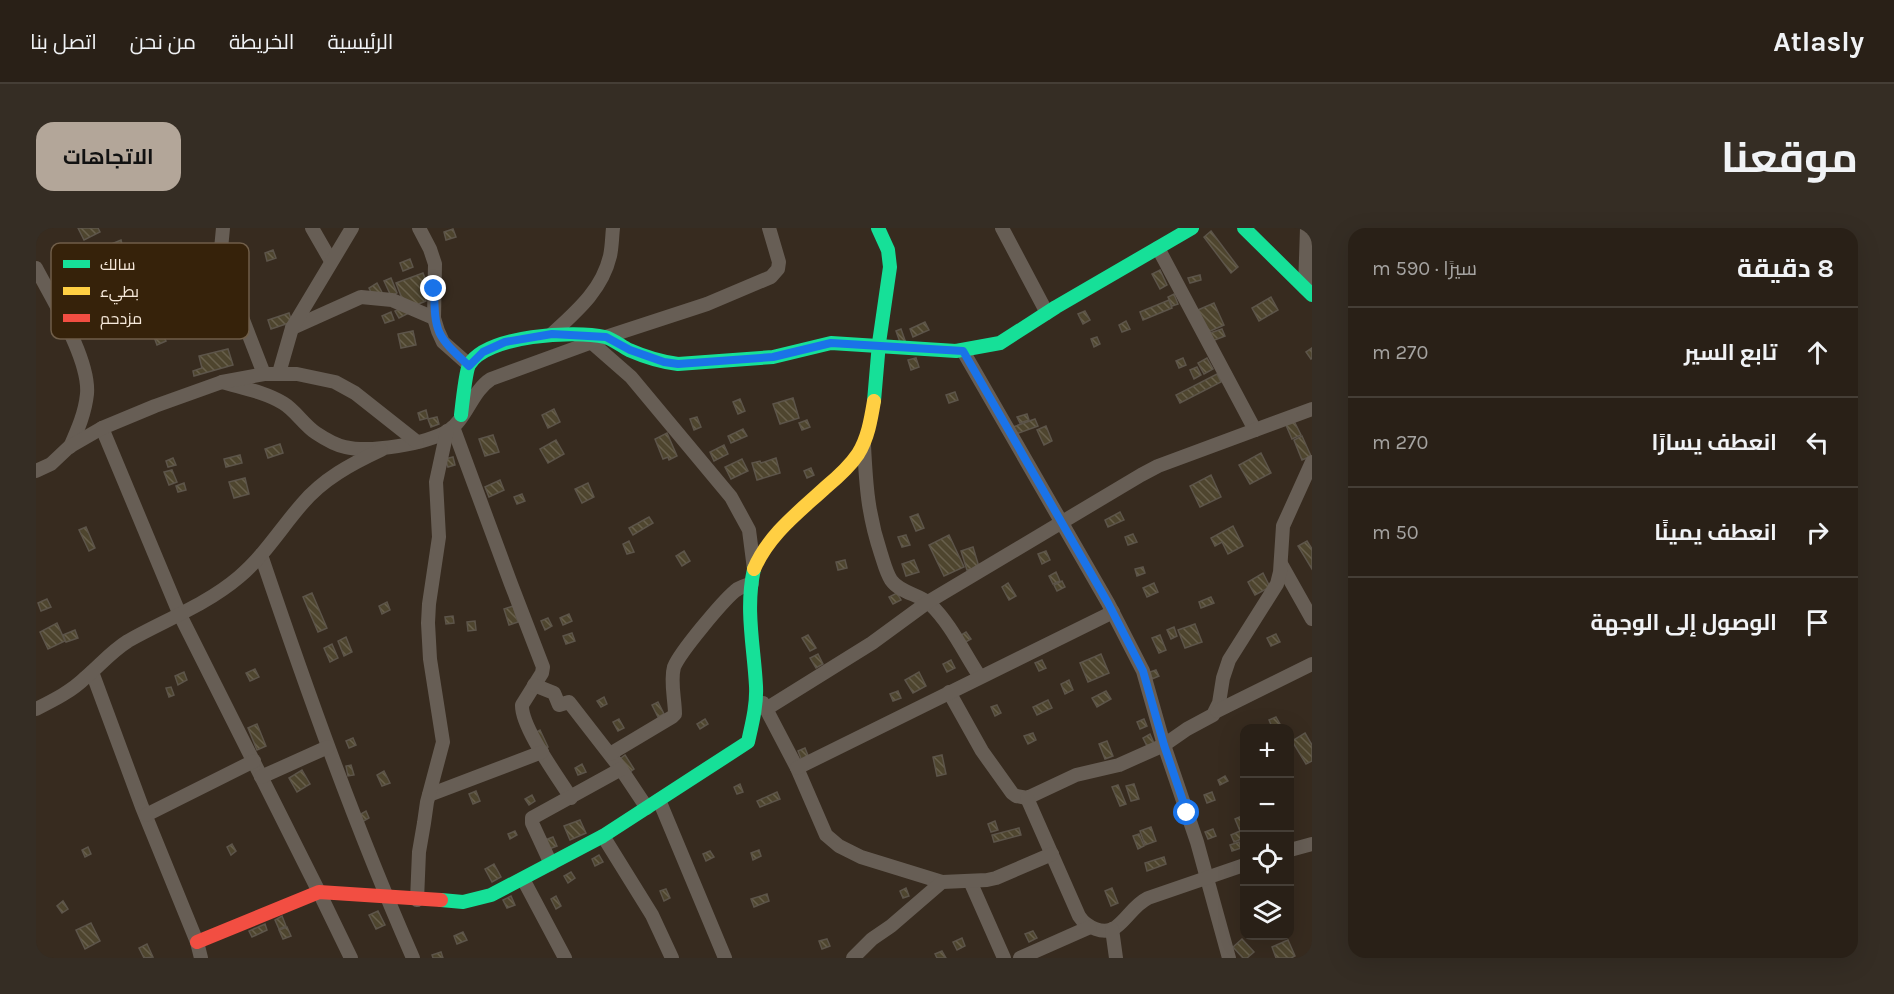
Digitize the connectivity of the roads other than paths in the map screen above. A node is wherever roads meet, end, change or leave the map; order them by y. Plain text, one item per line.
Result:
1 (223, 228) edge
2 (312, 228) edge
3 (352, 228) edge
4 (419, 228) edge
5 (613, 228) edge
6 (769, 228) edge
7 (878, 228) edge
8 (1002, 228) edge
9 (1191, 228) edge
10 (1244, 228) edge
11 (1307, 228) edge
12 (221, 243) edge
13 (1158, 248) junction
14 (331, 261) junction
15 (36, 268) edge
16 (1308, 291) edge
17 (51, 296) edge
18 (1047, 313) junction
19 (434, 318) junction
20 (292, 328) junction
21 (552, 334) junction
22 (249, 335) edge
23 (606, 337) junction
24 (73, 339) edge
25 (591, 342) junction
26 (878, 347) junction
27 (963, 351) junction
28 (469, 366) junction
29 (279, 373) junction
30 (264, 374) junction
31 (222, 382) junction
32 (1312, 409) edge
33 (454, 425) junction
34 (102, 428) junction
35 (1255, 430) junction
36 (417, 442) junction
37 (864, 442) junction
38 (388, 446) junction
39 (69, 447) junction
40 (1312, 462) edge
41 (36, 471) edge
42 (1062, 524) junction
43 (261, 555) junction
44 (1281, 564) junction
45 (754, 569) junction
46 (752, 584) junction
47 (928, 602) junction
48 (1113, 612) junction
49 (180, 615) junction
50 (1312, 619) edge
51 (1312, 664) edge
52 (92, 672) junction
53 (980, 677) junction
54 (534, 685) junction
55 (756, 691) junction
56 (949, 692) junction
57 (36, 709) edge
58 (766, 709) junction
59 (1217, 711) junction
60 (1164, 745) junction
61 (328, 747) junction
62 (542, 752) junction
63 (610, 754) junction
64 (254, 761) junction
65 (797, 768) junction
66 (621, 770) junction
67 (261, 777) junction
68 (429, 795) junction
69 (571, 798) junction
70 (1027, 798) junction
71 (653, 804) junction
72 (146, 815) junction
73 (603, 836) junction
74 (1312, 844) edge
75 (1294, 849) edge
76 (1052, 854) junction
77 (551, 864) junction
78 (1240, 867) edge
79 (1206, 878) junction
80 (523, 879) junction
81 (970, 881) junction
82 (942, 882) junction
83 (319, 892) junction
84 (386, 897) junction
85 (417, 900) junction
86 (1090, 927) junction
87 (1112, 929) junction
88 (197, 942) junction
89 (201, 958) edge
90 (351, 958) edge
91 (413, 958) edge
92 (565, 958) edge
93 (672, 958) edge
94 (725, 958) edge
95 (853, 958) edge
96 (1004, 958) edge
97 (1020, 958) edge
98 (1116, 958) edge
99 (1229, 958) edge

1 - 12 street
2 - 14 street
3 - 14 street
4 - 19 street
5 - 21 street
6 - 23 street
7 - 26 street
8 - 18 street
9 - 13 street
10 - 16 street
11 - 16 street
13 - 18 street
13 - 35 street
14 - 20 street
15 - 17 street
18 - 27 street
19 - 20 street
19 - 28 street
20 - 29 street
21 - 23 street
21 - 28 street
22 - 30 street
23 - 25 street
23 - 26 street
24 - 39 street
25 - 33 street
25 - 45 street
26 - 27 street
26 - 37 street
27 - 42 street
28 - 33 street
29 - 30 street
29 - 36 street
30 - 31 street
31 - 34 street
31 - 38 street
32 - 35 street
33 - 36 street
33 - 54 street
33 - 68 street
34 - 39 street
34 - 49 street
35 - 42 street
36 - 38 street
37 - 45 street
37 - 47 street
38 - 43 street
39 - 41 street
40 - 44 street
42 - 47 street
42 - 48 street
43 - 49 street
43 - 61 street
44 - 50 street
44 - 59 street
45 - 46 street
46 - 55 street
46 - 63 street
47 - 53 street
47 - 58 street
48 - 53 street
48 - 60 street
49 - 52 street
49 - 64 street
51 - 59 street
52 - 57 street
52 - 72 street
53 - 56 street
54 - 62 street
54 - 63 street
55 - 58 street
55 - 71 street
56 - 65 street
56 - 70 street
58 - 65 street
59 - 60 street
60 - 70 street
60 - 79 street
61 - 67 street
61 - 84 street
62 - 68 street
62 - 69 street
63 - 66 street
64 - 67 street
64 - 72 street
65 - 82 street
66 - 69 street
66 - 71 street
67 - 83 street
68 - 85 street
69 - 77 street
70 - 76 street
71 - 73 street
71 - 94 street
72 - 88 street
73 - 77 street
73 - 93 street
74 - 75 street
76 - 81 street
76 - 86 street
77 - 80 street
78 - 79 street
79 - 87 street
79 - 99 street
80 - 85 street
80 - 92 street
81 - 82 street
81 - 96 street
82 - 95 street
83 - 84 street
83 - 88 street
83 - 90 street
84 - 85 street
84 - 91 street
86 - 87 street
86 - 97 street
87 - 98 street
88 - 89 street

